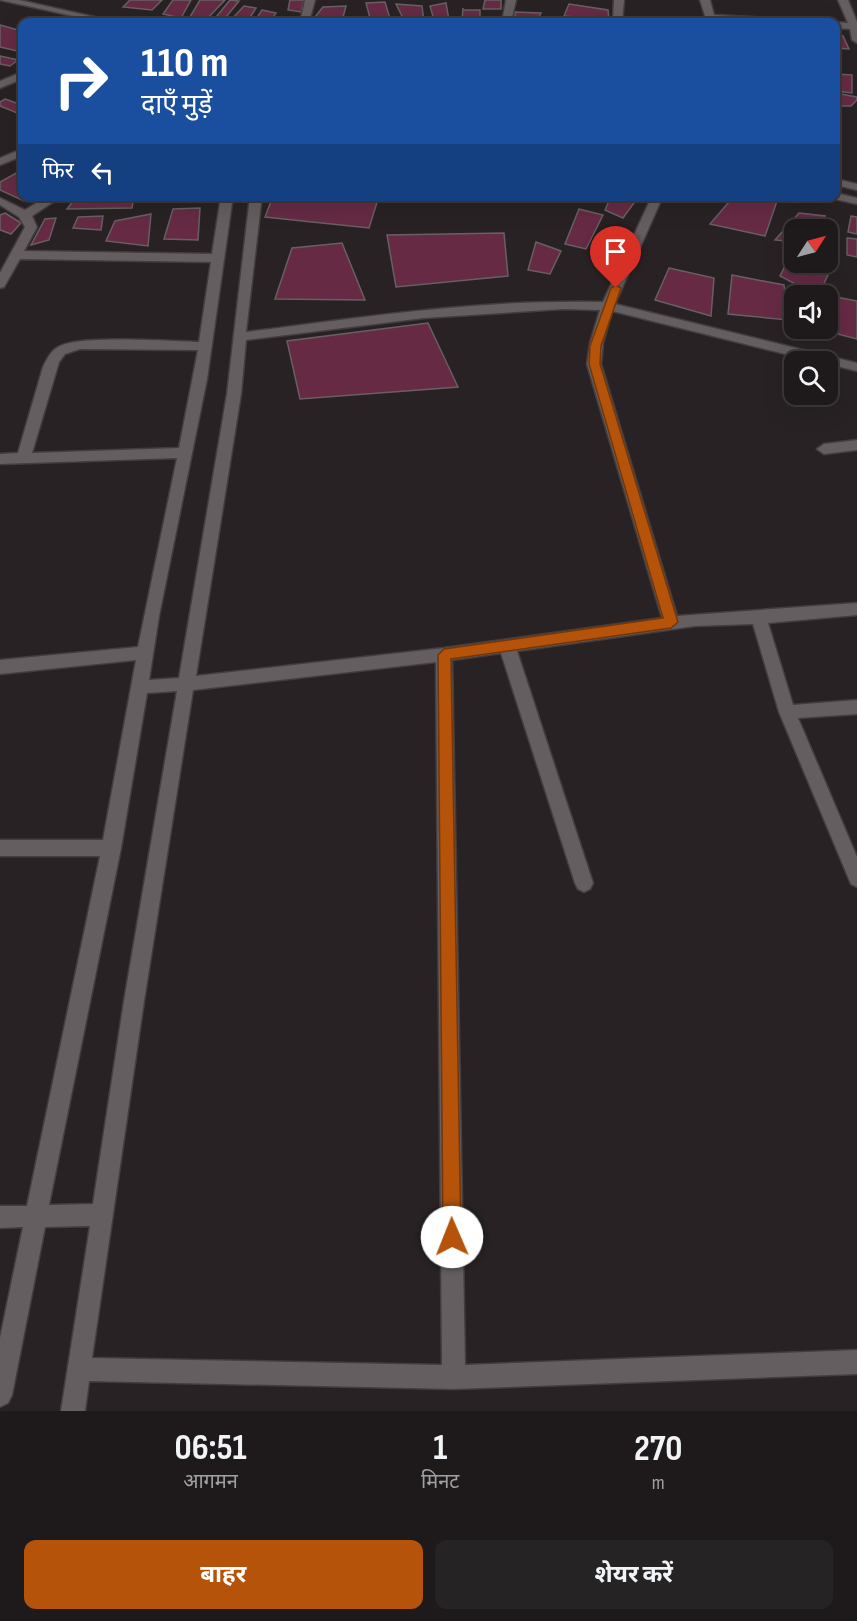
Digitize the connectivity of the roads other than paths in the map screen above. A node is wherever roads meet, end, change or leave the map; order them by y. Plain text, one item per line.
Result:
1 (7, 0) edge
2 (67, 0) edge
3 (310, 0) edge
4 (511, 0) edge
5 (619, 0) edge
6 (705, 0) edge
7 (843, 0) edge
8 (0, 9) edge
9 (57, 10) junction
10 (94, 18) edge
11 (305, 18) edge
12 (508, 18) edge
13 (618, 18) edge
14 (710, 18) edge
15 (840, 25) edge
16 (856, 26) edge
17 (857, 40) edge
18 (18, 77) edge
19 (0, 85) edge
20 (18, 154) edge
21 (0, 162) edge
22 (840, 183) edge
23 (857, 187) edge
24 (840, 197) edge
25 (0, 201) edge
26 (48, 201) edge
27 (226, 201) edge
28 (255, 201) edge
29 (656, 201) edge
30 (857, 201) edge
31 (25, 214) junction
32 (16, 255) junction
33 (218, 258) junction
34 (0, 284) edge
35 (608, 306) junction
36 (239, 337) junction
37 (204, 346) junction
38 (857, 367) edge
39 (857, 445) edge
40 (824, 449) dead end
41 (185, 453) junction
42 (24, 458) junction
43 (0, 459) edge
44 (857, 609) edge
45 (759, 618) junction
46 (671, 622) junction
47 (507, 646) junction
48 (146, 652) junction
49 (444, 655) junction
50 (0, 667) edge
51 (186, 684) junction
52 (140, 687) junction
53 (857, 707) edge
54 (787, 712) junction
55 (0, 848) edge
56 (112, 848) junction
57 (857, 878) edge
58 (584, 883) dead end
59 (102, 1215) junction
60 (0, 1217) edge
61 (35, 1218) junction
62 (857, 1362) edge
63 (79, 1369) junction
64 (454, 1377) junction
65 (0, 1395) edge
66 (72, 1411) edge

1 - 8 street
1 - 9 street
2 - 9 street
3 - 11 street
4 - 12 street
5 - 13 street
6 - 14 street
7 - 16 street
9 - 10 street
15 - 16 street
16 - 17 street
18 - 19 street
20 - 21 street
22 - 23 street
24 - 30 street
25 - 31 street
26 - 31 street
27 - 33 street
28 - 36 street
29 - 35 street
31 - 32 street
32 - 33 street
32 - 34 street
33 - 37 street
35 - 36 street
35 - 38 street
35 - 46 street
36 - 51 street
37 - 41 street
37 - 42 street
39 - 40 street
41 - 42 street
41 - 48 street
42 - 43 street
44 - 45 street
45 - 46 street
45 - 54 street
46 - 47 street
47 - 49 street
47 - 58 street
48 - 50 street
48 - 52 street
49 - 51 street
49 - 64 street
51 - 52 street
51 - 59 street
52 - 56 street
53 - 54 street
54 - 57 street
55 - 56 street
56 - 61 street
59 - 61 street
59 - 63 street
60 - 61 street
61 - 65 street
62 - 64 street
63 - 64 street
63 - 66 street

